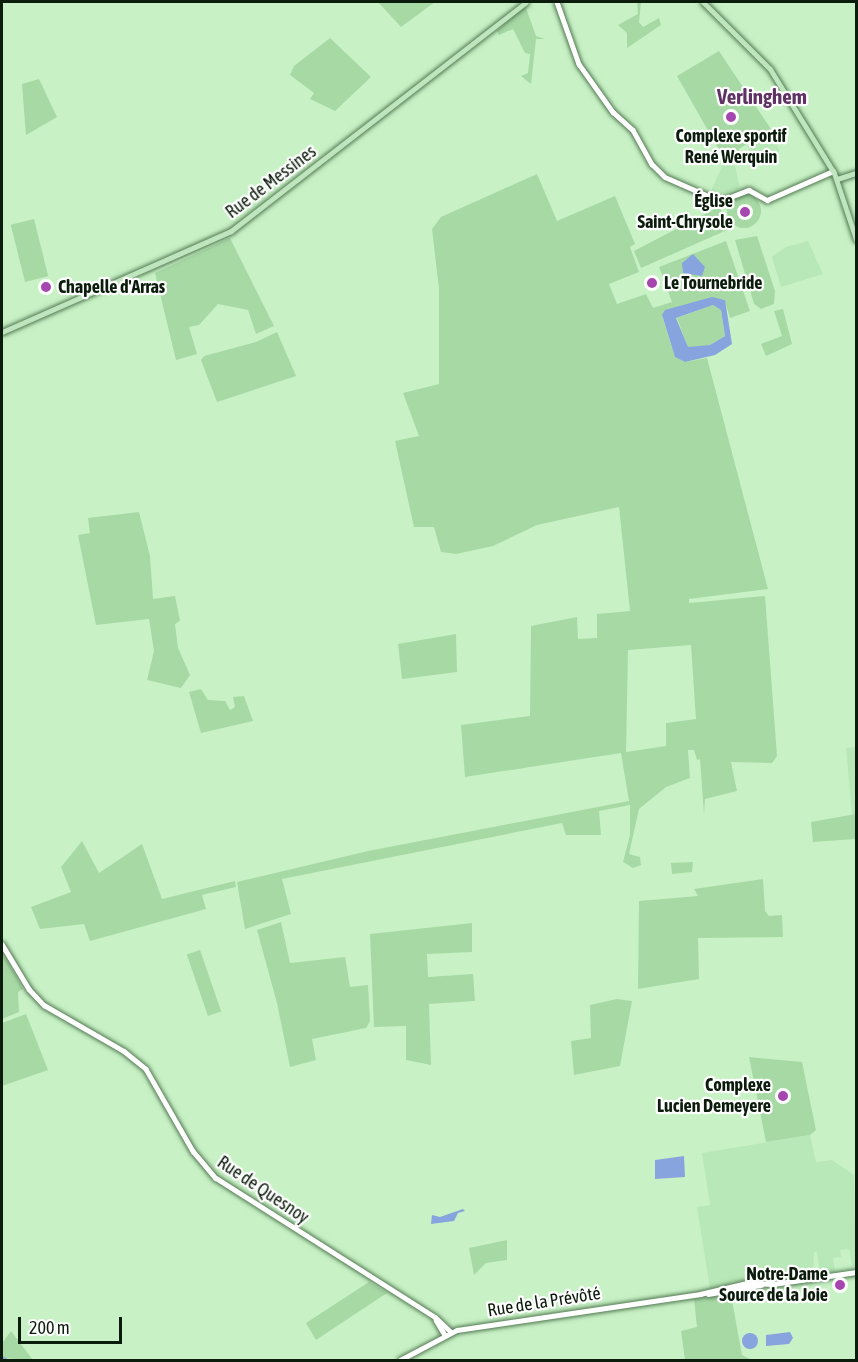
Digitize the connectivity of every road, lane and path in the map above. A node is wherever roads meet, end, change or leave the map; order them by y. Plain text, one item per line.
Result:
1 (526, 2) edge
2 (557, 2) edge
3 (703, 2) edge
4 (833, 171) junction
5 (856, 173) edge
6 (849, 175) junction
7 (837, 179) junction
8 (856, 239) edge
9 (2, 333) edge
10 (2, 944) edge
11 (856, 1272) edge
12 (417, 1306) junction
13 (451, 1332) junction
14 (445, 1335) junction
15 (400, 1360) edge

1 - 9 main road, Rue de Messines
2 - 4 street
3 - 4 main road
4 - 6 main road
4 - 7 main road
5 - 6 main road
6 - 7 main road
7 - 8 main road
10 - 12 street, Rue de Quesnoy
11 - 13 street, Rue de la Prévôté
12 - 13 street, Rue de Quesnoy
12 - 14 street, Rue de Quesnoy
13 - 14 street, Rue de la Prévôté
14 - 15 street, Rue de la Prévôté

